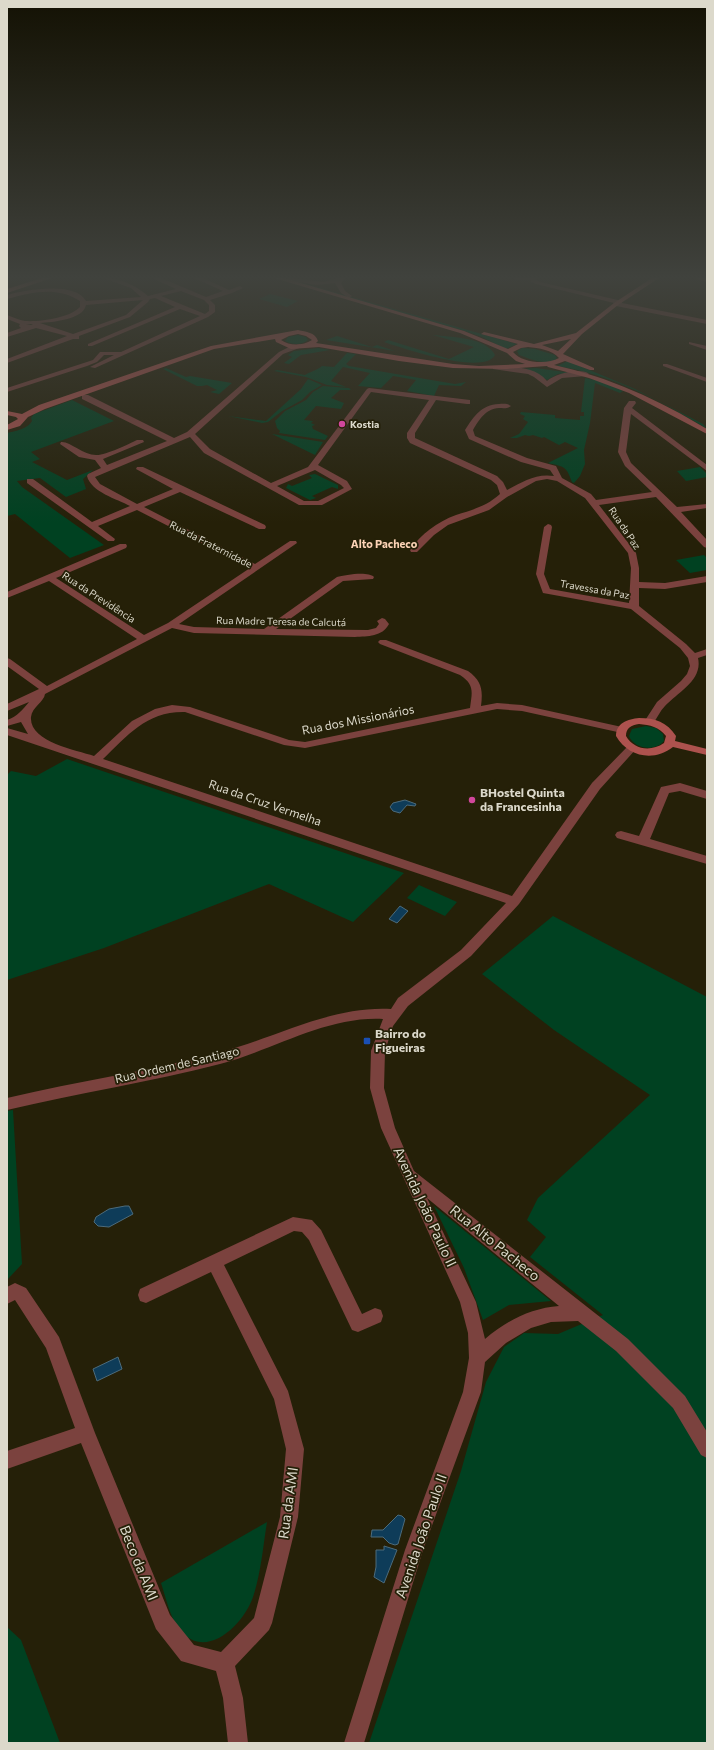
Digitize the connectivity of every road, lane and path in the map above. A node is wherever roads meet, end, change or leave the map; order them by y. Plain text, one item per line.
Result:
1 (96, 360) edge
2 (111, 360) edge
3 (175, 360) edge
4 (274, 360) edge
5 (411, 360) edge
6 (435, 360) edge
7 (501, 360) edge
8 (523, 360) edge
9 (563, 360) edge
10 (572, 360) edge
11 (498, 362) junction
12 (542, 365) junction
13 (665, 365) dead end
14 (93, 368) dead end
15 (586, 374) junction
16 (707, 380) edge
17 (7, 390) edge
18 (85, 397) dead end
19 (434, 398) junction
20 (467, 402) dead end
21 (507, 406) dead end
22 (42, 407) junction
23 (8, 413) edge
24 (21, 420) junction
25 (707, 424) edge
26 (7, 428) edge
27 (707, 432) edge
28 (190, 434) junction
29 (174, 441) junction
30 (140, 442) dead end
31 (64, 444) dead end
32 (98, 458) junction
33 (314, 466) junction
34 (707, 468) edge
35 (106, 469) junction
36 (140, 469) dead end
37 (540, 477) junction
38 (494, 478) junction
39 (559, 480) junction
40 (30, 481) dead end
41 (270, 486) junction
42 (180, 489) junction
43 (658, 494) junction
44 (504, 495) junction
45 (595, 503) junction
46 (707, 506) edge
47 (137, 507) junction
48 (675, 510) junction
49 (92, 525) junction
50 (548, 527) dead end
51 (262, 528) dead end
52 (111, 539) dead end
53 (293, 544) dead end
54 (707, 545) edge
55 (123, 546) dead end
56 (414, 550) dead end
57 (256, 568) junction
58 (49, 578) junction
59 (370, 578) dead end
60 (707, 578) edge
61 (635, 585) junction
62 (7, 595) edge
63 (634, 607) junction
64 (382, 621) dead end
65 (171, 625) junction
66 (267, 631) junction
67 (143, 639) junction
68 (383, 642) dead end
69 (707, 652) edge
70 (693, 657) junction
71 (7, 660) edge
72 (46, 690) junction
73 (9, 708) edge
74 (475, 710) junction
75 (27, 713) junction
76 (649, 722) junction
77 (7, 723) edge
78 (7, 730) edge
79 (622, 730) junction
80 (40, 741) junction
81 (670, 743) junction
82 (632, 748) junction
83 (707, 752) edge
84 (96, 760) junction
85 (707, 795) edge
86 (621, 835) dead end
87 (643, 841) junction
88 (707, 860) edge
89 (514, 901) junction
90 (393, 1014) junction
91 (7, 1104) edge
92 (408, 1174) junction
93 (214, 1262) junction
94 (146, 1294) dead end
95 (7, 1296) edge
96 (581, 1313) junction
97 (375, 1316) dead end
98 (477, 1358) junction
99 (86, 1433) junction
100 (707, 1449) edge
101 (7, 1460) edge
102 (224, 1663) junction
103 (238, 1743) edge
104 (354, 1743) edge

1 - 17 street
2 - 14 street
3 - 22 street
4 - 28 street, Rua da Fraternidade
5 - 11 street
6 - 11 street
7 - 11 street
8 - 12 street
9 - 12 street
10 - 25 street
11 - 12 street
11 - 15 street
12 - 15 street
13 - 16 street
15 - 27 street
18 - 29 street
19 - 20 street
19 - 33 street
19 - 38 street
21 - 39 street, Rua da Paz
22 - 23 street
22 - 24 street
23 - 24 street
24 - 26 street
28 - 29 street, Rua da Fraternidade
28 - 41 street
29 - 35 street, Rua da Fraternidade
30 - 32 street
31 - 32 street
32 - 35 street
33 - 41 street
33 - 41 street
34 - 43 street
35 - 47 street, Rua da Fraternidade
36 - 42 street
37 - 38 street
37 - 39 street
37 - 44 street
38 - 44 street
39 - 45 street, Rua da Paz
40 - 49 street
42 - 47 street
42 - 51 street
43 - 45 street
43 - 48 street
44 - 56 street
45 - 61 street, Rua da Paz
46 - 48 street
47 - 49 street
47 - 57 street, Rua da Fraternidade
48 - 54 street
49 - 52 street
50 - 63 street, Travessa da Paz
53 - 57 street
55 - 58 street, Rua da Previdência
57 - 65 street, Rua da Fraternidade
58 - 62 street
58 - 67 street, Rua da Previdência
59 - 66 street
60 - 61 street
61 - 63 street, Rua da Paz
63 - 70 street
64 - 66 street, Rua Madre Teresa de Calcutá
65 - 66 street, Rua Madre Teresa de Calcutá
65 - 67 street, Rua da Fraternidade
67 - 72 street, Rua da Fraternidade
68 - 74 street
69 - 70 street
70 - 76 street
71 - 72 street
72 - 73 street
72 - 75 street
74 - 79 street, Rua dos Missionários
74 - 84 street, Rua dos Missionários
75 - 77 street
75 - 80 street
76 - 79 street
76 - 81 street
78 - 80 street, Rua da Cruz Vermelha
79 - 82 street
80 - 84 street, Rua da Cruz Vermelha
81 - 82 street
81 - 83 street
82 - 89 street, Avenida João Paulo II
84 - 89 street, Rua da Cruz Vermelha
85 - 87 street
86 - 87 street
87 - 88 street
89 - 90 street, Avenida João Paulo II
90 - 91 street, Rua Ordem de Santiago
90 - 92 street, Avenida João Paulo II
92 - 96 street, Rua Alto Pacheco
92 - 98 street, Avenida João Paulo II
93 - 94 street
93 - 97 street
93 - 102 street, Rua da AMI
95 - 99 street, Beco da AMI
96 - 98 street
96 - 100 street, Rua Alto Pacheco
98 - 104 street, Avenida João Paulo II
99 - 101 street
99 - 102 street, Beco da AMI
102 - 103 street

